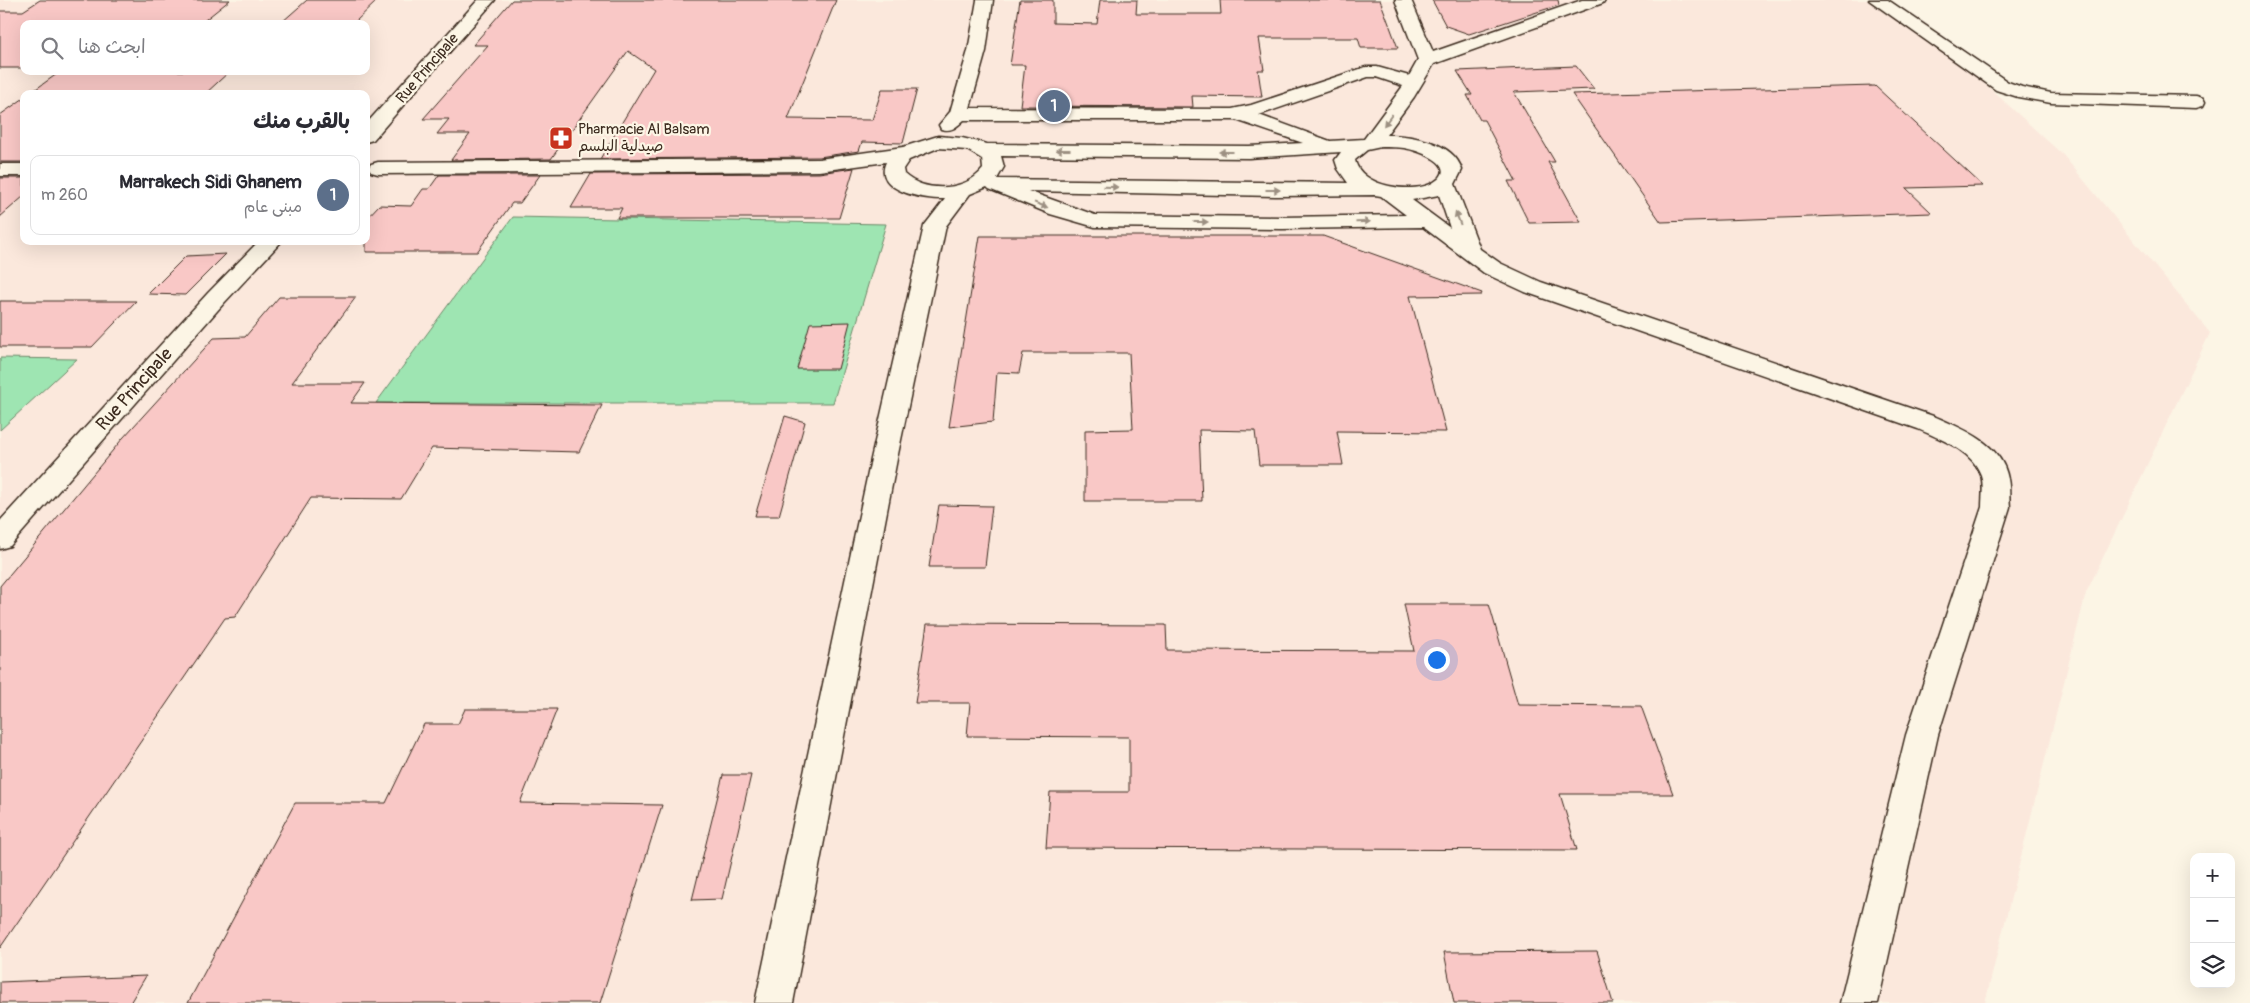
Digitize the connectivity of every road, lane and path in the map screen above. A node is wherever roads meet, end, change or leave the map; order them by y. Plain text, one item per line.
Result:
1 (487, 0) edge
2 (985, 0) edge
3 (1403, 0) edge
4 (1597, 0) edge
5 (1877, 0) edge
6 (1426, 60) junction
7 (1409, 90) junction
8 (2196, 102) dead end
9 (1238, 114) junction
10 (959, 115) junction
11 (1414, 129) junction
12 (370, 132) edge
13 (1366, 144) junction
14 (925, 145) junction
15 (1333, 147) junction
16 (978, 148) junction
17 (370, 153) edge
18 (905, 153) junction
19 (819, 165) junction
20 (0, 170) edge
21 (20, 170) edge
22 (372, 173) edge
23 (896, 178) junction
24 (1445, 184) junction
25 (996, 185) junction
26 (969, 187) junction
27 (1381, 190) junction
28 (924, 191) junction
29 (1426, 221) junction
30 (935, 226) junction
31 (267, 245) edge
32 (1470, 252) junction
33 (0, 539) edge
34 (774, 1003) edge
35 (1859, 1003) edge

1 - 12 street, Rue Principale
2 - 10 street
3 - 6 street
4 - 6 street
5 - 8 street
6 - 7 street
7 - 9 street
7 - 11 street
7 -> 13 street
9 - 10 street
9 - 15 street
10 - 14 street
10 - 16 street
11 - 13 street
11 - 24 street
13 - 15 street
13 - 27 street
14 - 16 street
14 - 18 street
15 -> 16 street
16 - 26 street
17 - 22 street
18 - 19 street
18 - 23 street
19 - 22 street
19 - 23 street
20 - 21 street
23 - 28 street
24 - 27 street
32 -> 24 street
25 - 26 street
25 -> 27 street
25 -> 29 street
26 - 28 street
26 - 30 street
27 - 29 street
28 - 30 street
29 - 32 street
30 - 34 street
31 - 33 street, Rue Principale
32 - 35 street

